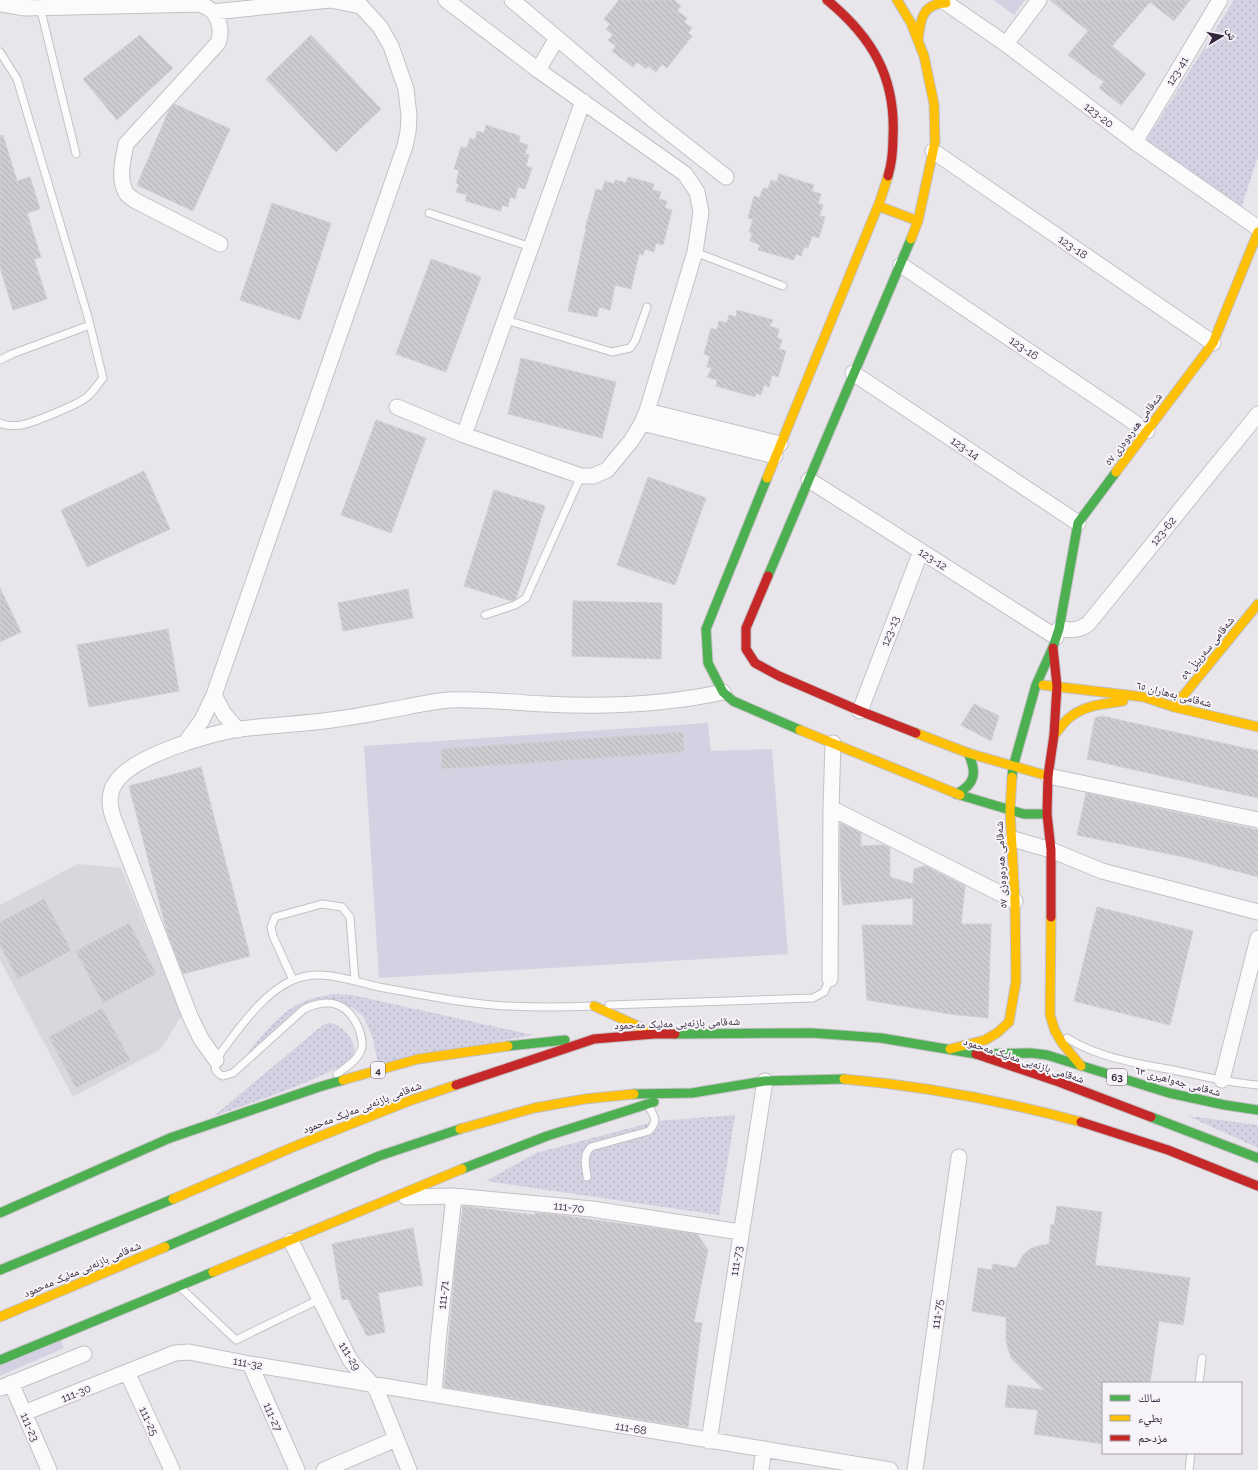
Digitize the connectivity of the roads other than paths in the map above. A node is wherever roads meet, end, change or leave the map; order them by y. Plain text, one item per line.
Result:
1 (446, 0) edge
2 (512, 0) edge
3 (827, 0) edge
4 (898, 0) edge
5 (1039, 0) edge
6 (1220, 0) edge
7 (944, 1) edge
8 (0, 4) edge
9 (24, 4) edge
10 (40, 7) junction
11 (213, 12) junction
12 (558, 38) junction
13 (918, 41) junction
14 (1006, 44) junction
15 (0, 52) edge
16 (538, 70) junction
17 (583, 101) junction
18 (651, 118) junction
19 (636, 138) junction
20 (1135, 142) junction
21 (933, 151) junction
22 (76, 154) dead end
23 (726, 178) dead end
24 (878, 206) junction
25 (429, 213) dead end
26 (918, 221) junction
27 (1258, 228) edge
28 (1258, 232) edge
29 (220, 244) dead end
30 (531, 247) junction
31 (694, 252) junction
32 (901, 265) junction
33 (783, 286) dead end
34 (647, 308) dead end
35 (506, 320) junction
36 (90, 326) junction
37 (1213, 343) junction
38 (0, 360) edge
39 (853, 373) junction
40 (397, 407) dead end
41 (1258, 414) edge
42 (645, 417) junction
43 (0, 424) edge
44 (1147, 431) junction
45 (464, 435) junction
46 (777, 450) junction
47 (581, 476) junction
48 (809, 480) junction
49 (1078, 522) junction
50 (921, 551) junction
51 (1258, 604) edge
52 (485, 615) dead end
53 (1056, 638) junction
54 (1036, 685) junction
55 (1057, 686) junction
56 (723, 692) junction
57 (214, 695) junction
58 (1144, 697) junction
59 (1174, 707) junction
60 (860, 711) junction
61 (1258, 726) edge
62 (238, 730) junction
63 (1054, 734) junction
64 (186, 742) junction
65 (833, 743) junction
66 (968, 753) junction
67 (1013, 767) junction
68 (1048, 776) junction
69 (956, 794) junction
70 (831, 808) junction
71 (1010, 811) junction
72 (1047, 814) junction
73 (1258, 820) edge
74 (1013, 838) junction
75 (1051, 850) junction
76 (1015, 901) junction
77 (1258, 912) edge
78 (1258, 938) edge
79 (830, 978) joint
80 (293, 980) junction
81 (355, 981) junction
82 (594, 1006) junction
83 (1054, 1031) junction
84 (654, 1034) junction
85 (594, 1039) junction
86 (950, 1049) junction
87 (975, 1054) junction
88 (216, 1060) junction
89 (1081, 1066) junction
90 (1222, 1080) junction
91 (765, 1081) junction
92 (1258, 1085) edge
93 (319, 1087) junction
94 (692, 1093) junction
95 (647, 1104) junction
96 (1258, 1110) edge
97 (959, 1157) dead end
98 (1258, 1158) edge
99 (587, 1177) dead end
100 (1258, 1186) edge
101 (454, 1196) junction
102 (397, 1197) junction
103 (0, 1213) edge
104 (740, 1232) junction
105 (291, 1241) junction
106 (0, 1270) edge
107 (180, 1286) junction
108 (320, 1299) junction
109 (0, 1317) edge
110 (84, 1354) dead end
111 (1202, 1358) dead end
112 (0, 1360) edge
113 (250, 1364) junction
114 (127, 1372) junction
115 (1199, 1382) edge
116 (373, 1385) junction
117 (6, 1386) edge
118 (434, 1394) junction
119 (24, 1413) junction
120 (396, 1439) junction
121 (709, 1441) junction
122 (764, 1449) junction
123 (1191, 1454) edge
124 (49, 1470) edge
125 (172, 1470) edge
126 (297, 1470) edge
127 (324, 1470) edge
128 (409, 1470) edge
129 (761, 1470) edge
130 (890, 1470) edge
131 (915, 1470) edge
132 (1189, 1470) edge

1 - 16 street
2 - 12 street
3 - 24 main road
4 - 13 main road
5 - 14 street
6 - 20 street, 123-41
7 - 13 main road
7 - 14 street, 123-20
8 - 9 street
9 - 10 street
10 - 11 street
10 - 22 lane
11 - 29 street
11 - 57 street
12 - 16 street
12 - 18 street
13 - 21 main road
14 - 20 street, 123-20
15 - 36 lane
16 - 17 street
17 - 19 street
17 - 30 street
18 - 19 street
18 - 23 street
19 - 31 street
20 - 27 street, 123-20
21 - 26 main road
21 - 37 street, 123-18
24 - 26 main road
24 - 46 main road
25 - 30 lane
26 - 32 main road
28 - 37 main road, شەقامی هەرەوەزی ٥٧
30 - 35 street
31 - 33 lane
31 - 42 street
32 - 39 main road
32 - 44 street, 123-16
34 - 35 lane
35 - 45 street
36 - 38 lane
36 - 43 lane
37 - 44 main road, شەقامی هەرەوەزی ٥٧
39 - 48 main road
39 - 49 street, 123-14
40 - 45 street
41 - 53 street, 123-62
42 - 46 street
42 - 47 street
44 - 49 main road, شەقامی هەرەوەزی ٥٧
45 - 47 street
46 - 56 main road
47 - 52 lane
48 - 50 street, 123-12
48 - 60 main road
49 - 53 main road, شەقامی هەرەوەزی ٥٧
50 - 53 street, 123-12
50 - 60 street, 123-13
51 - 59 main road, شەقامی سەرپێڵ ٥٩
53 - 54 main road, شەقامی هەرەوەزی ٥٧
53 - 55 main road, شەقامی هەرەوەزی ٥٧
54 - 55 main road, شەقامی بەهاران ٦٥
54 - 67 main road, شەقامی هەرەوەزی ٥٧
55 - 58 main road, شەقامی بەهاران ٦٥
55 - 63 main road, شەقامی هەرەوەزی ٥٧
56 - 62 street
56 - 65 main road
57 - 62 street
57 - 64 street
58 - 59 main road, شەقامی بەهاران ٦٥
58 - 63 main road
59 - 61 main road, شەقامی بەهاران ٦٥
60 - 66 main road
62 - 64 street
63 - 68 main road, شەقامی هەرەوەزی ٥٧
64 - 88 street
65 - 69 main road
65 - 70 street
66 - 67 main road
66 - 69 main road
67 - 68 main road
67 - 71 main road, شەقامی هەرەوەزی ٥٧
68 - 72 main road, شەقامی هەرەوەزی ٥٧
68 - 73 street
69 - 71 main road
70 - 76 street
70 - 79 street
71 - 72 main road
71 - 74 main road, شەقامی هەرەوەزی ٥٧
72 - 75 main road, شەقامی هەرەوەزی ٥٧
74 - 75 street
74 - 76 main road, شەقامی هەرەوەزی ٥٧
75 - 77 street
75 - 83 main road, شەقامی هەرەوەزی ٥٧
76 - 86 main road, شەقامی هەرەوەزی ٥٧
78 - 90 street
79 - 82 lane
80 - 81 lane
80 - 81 lane
80 - 88 lane
81 - 82 lane
82 - 84 main road
83 - 89 main road, شەقامی هەرەوەزی ٥٧
83 - 90 lane
84 - 85 main road, شەقامی بازنەیی مەلیک مەحمود
84 - 86 main road, شەقامی بازنەیی مەلیک مەحمود
85 - 93 main road, 4
85 - 106 main road, شەقامی بازنەیی مەلیک مەحمود
86 - 87 main road, شەقامی بازنەیی مەلیک مەحمود
87 - 89 main road, شەقامی جەواهیری ٦٣ / 63
87 - 98 main road, شەقامی بازنەیی مەلیک مەحمود
88 - 93 lane
89 - 96 main road, شەقامی جەواهیری ٦٣ / 63
90 - 92 lane
91 - 94 main road, شەقامی بازنەیی مەلیک مەحمود
91 - 100 main road, شەقامی بازنەیی مەلیک مەحمود
91 - 104 street, 111-73
93 - 103 main road, 4
94 - 95 main road
94 - 109 main road, شەقامی بازنەیی مەلیک مەحمود
95 - 99 lane
95 - 102 main road
97 - 131 street, 111-75
101 - 102 street, 111-70
101 - 104 street, 111-70
101 - 118 street, 111-71
102 - 105 main road
104 - 121 street, 111-73
105 - 107 main road
105 - 108 street, 111-29
107 - 108 lane
107 - 112 main road
108 - 116 street, 111-29
110 - 117 street
111 - 115 lane
113 - 114 street, 111-32
113 - 116 street, 111-32
113 - 126 street, 111-27
114 - 119 street, 111-30
114 - 125 street, 111-25
116 - 118 street, 111-68
116 - 120 street, 111-29
117 - 119 street, 111-23
118 - 121 street, 111-68
119 - 124 street, 111-23
120 - 127 street
120 - 128 street, 111-29
121 - 122 street, 111-68
122 - 129 street
122 - 130 street, 111-68
123 - 132 lane

